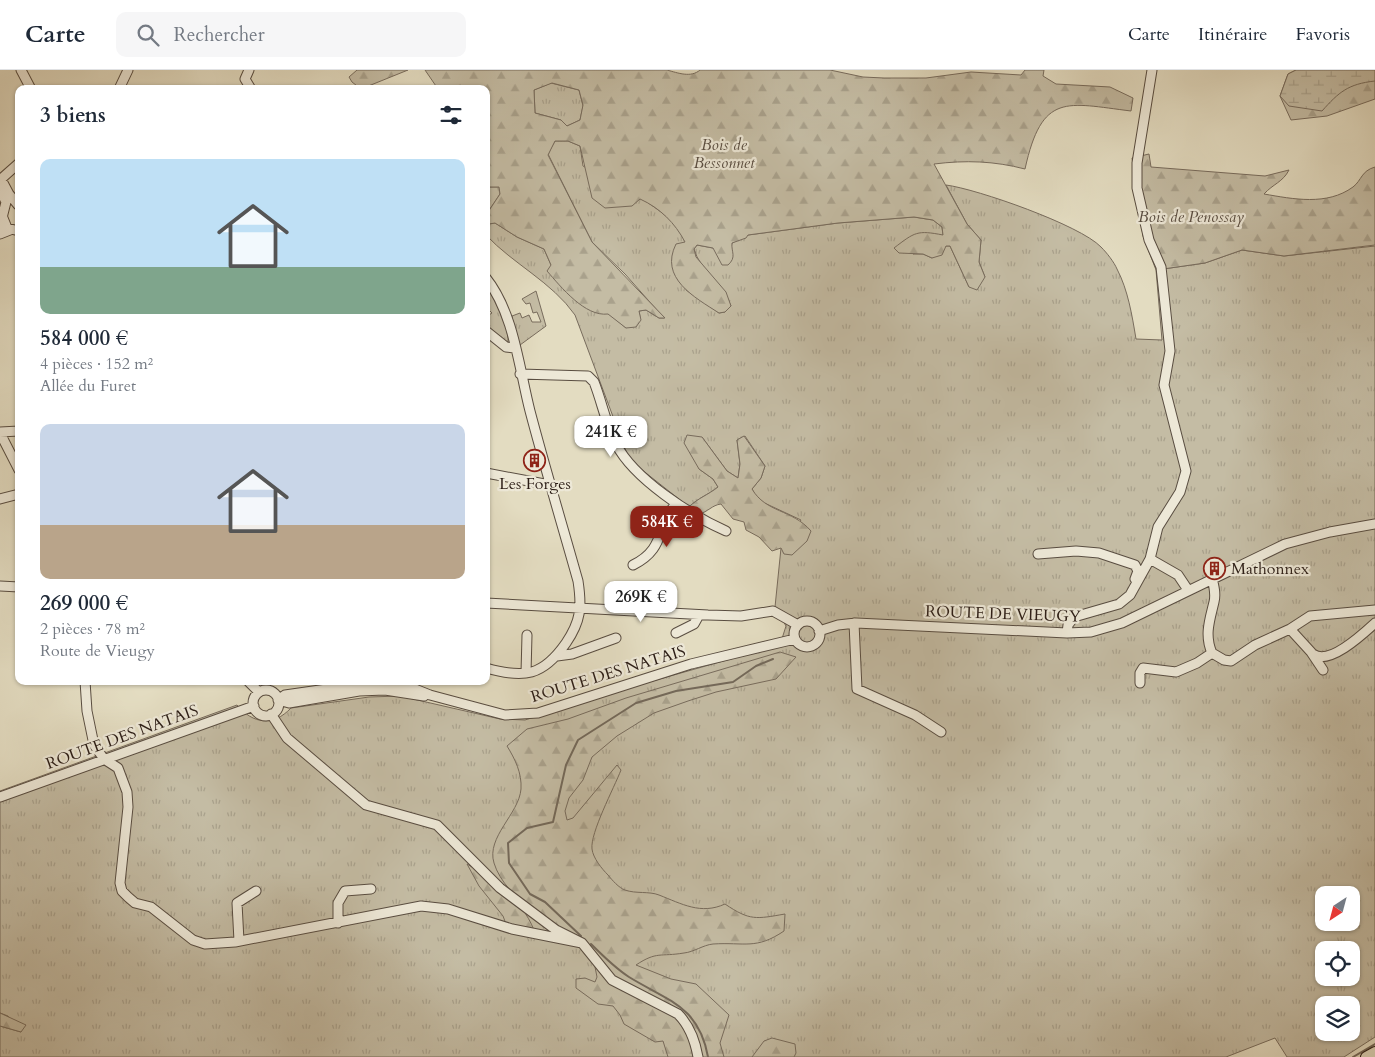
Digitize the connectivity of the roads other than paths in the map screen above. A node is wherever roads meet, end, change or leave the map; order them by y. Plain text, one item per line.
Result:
1 (21, 70) edge
2 (128, 70) edge
3 (249, 70) edge
4 (1152, 70) edge
5 (29, 85) edge
6 (121, 85) edge
7 (249, 85) edge
8 (15, 167) edge
9 (1, 180) edge
10 (0, 190) edge
11 (15, 201) edge
12 (15, 205) edge
13 (3, 218) edge
14 (15, 230) edge
15 (0, 234) edge
16 (490, 283) edge
17 (490, 335) edge
18 (514, 348) junction
19 (520, 374) junction
20 (15, 431) edge
21 (0, 432) edge
22 (15, 462) edge
23 (490, 474) edge
24 (550, 486) junction
25 (15, 495) edge
26 (0, 499) edge
27 (676, 503) junction
28 (1375, 524) edge
29 (726, 531) dead end
30 (1038, 554) dead end
31 (1150, 559) junction
32 (633, 565) dead end
33 (1212, 578) junction
34 (0, 586) edge
35 (15, 587) edge
36 (1188, 590) junction
37 (1125, 600) junction
38 (490, 603) edge
39 (580, 607) junction
40 (1375, 610) edge
41 (699, 615) junction
42 (854, 623) junction
43 (1375, 623) edge
44 (798, 625) junction
45 (1290, 629) junction
46 (819, 630) junction
47 (676, 633) dead end
48 (1067, 633) junction
49 (527, 635) dead end
50 (616, 638) dead end
51 (795, 639) junction
52 (1311, 652) junction
53 (1212, 653) junction
54 (558, 656) junction
55 (490, 669) edge
56 (1323, 670) dead end
57 (526, 673) junction
58 (1140, 683) dead end
59 (85, 685) edge
60 (254, 685) edge
61 (268, 685) edge
62 (356, 685) edge
63 (371, 685) edge
64 (398, 685) edge
65 (405, 686) joint
66 (263, 691) junction
67 (359, 691) junction
68 (430, 696) junction
69 (278, 700) junction
70 (254, 706) junction
71 (271, 714) junction
72 (941, 732) dead end
73 (104, 759) junction
74 (0, 797) edge
75 (371, 889) dead end
76 (256, 891) dead end
77 (338, 923) junction
78 (239, 941) junction
79 (582, 943) junction
80 (1375, 1052) edge
81 (698, 1057) edge
82 (1366, 1057) edge

1 - 5 street
2 - 6 street
3 - 7 street
4 - 31 street
8 - 9 street
9 - 11 street
10 - 13 street
12 - 13 street
13 - 14 street
14 - 15 street
16 - 18 street
17 - 18 street
18 - 19 street
19 - 24 street
19 - 27 street
20 - 21 street
21 - 22 street
23 - 24 street
24 - 39 street
25 - 26 street
27 - 29 street
27 - 32 street
28 - 33 street, ROUTE DE VIEUGY
30 - 37 street
31 - 36 street
31 - 37 street
33 - 36 street, ROUTE DE VIEUGY
33 - 53 street
34 - 35 street
36 - 48 street, ROUTE DE VIEUGY
37 - 48 street
38 - 39 street, ROUTE DE VIEUGY
39 - 41 street, ROUTE DE VIEUGY
39 - 54 street
40 - 45 street
41 - 44 street, ROUTE DE VIEUGY
41 - 47 street
42 - 46 street, ROUTE DE VIEUGY
42 - 48 street, ROUTE DE VIEUGY
42 - 72 street
43 - 52 street
44 - 46 street, ROUTE DE VIEUGY
44 - 51 street
45 - 52 street
45 - 53 street
46 - 51 street
49 - 57 street
50 - 54 street
51 - 68 street, ROUTE DES NATAIS
52 - 56 street
53 - 58 street
54 - 57 street
55 - 57 street
59 - 73 street
60 - 66 street
61 - 66 street
62 - 69 street, ROUTE DES NATAIS
63 - 67 street
64 - 65 street, ROUTE DES NATAIS
65 - 68 street, ROUTE DES NATAIS
66 - 69 street
66 - 70 street
67 - 68 street, ROUTE DES NATAIS
67 - 69 street, ROUTE DES NATAIS
69 - 71 street
70 - 71 street
70 - 73 street, ROUTE DES NATAIS
71 - 79 street
73 - 74 street, ROUTE DES NATAIS
73 - 78 street
75 - 77 street
76 - 78 street
77 - 78 street
77 - 79 street
79 - 81 street
80 - 82 main road

